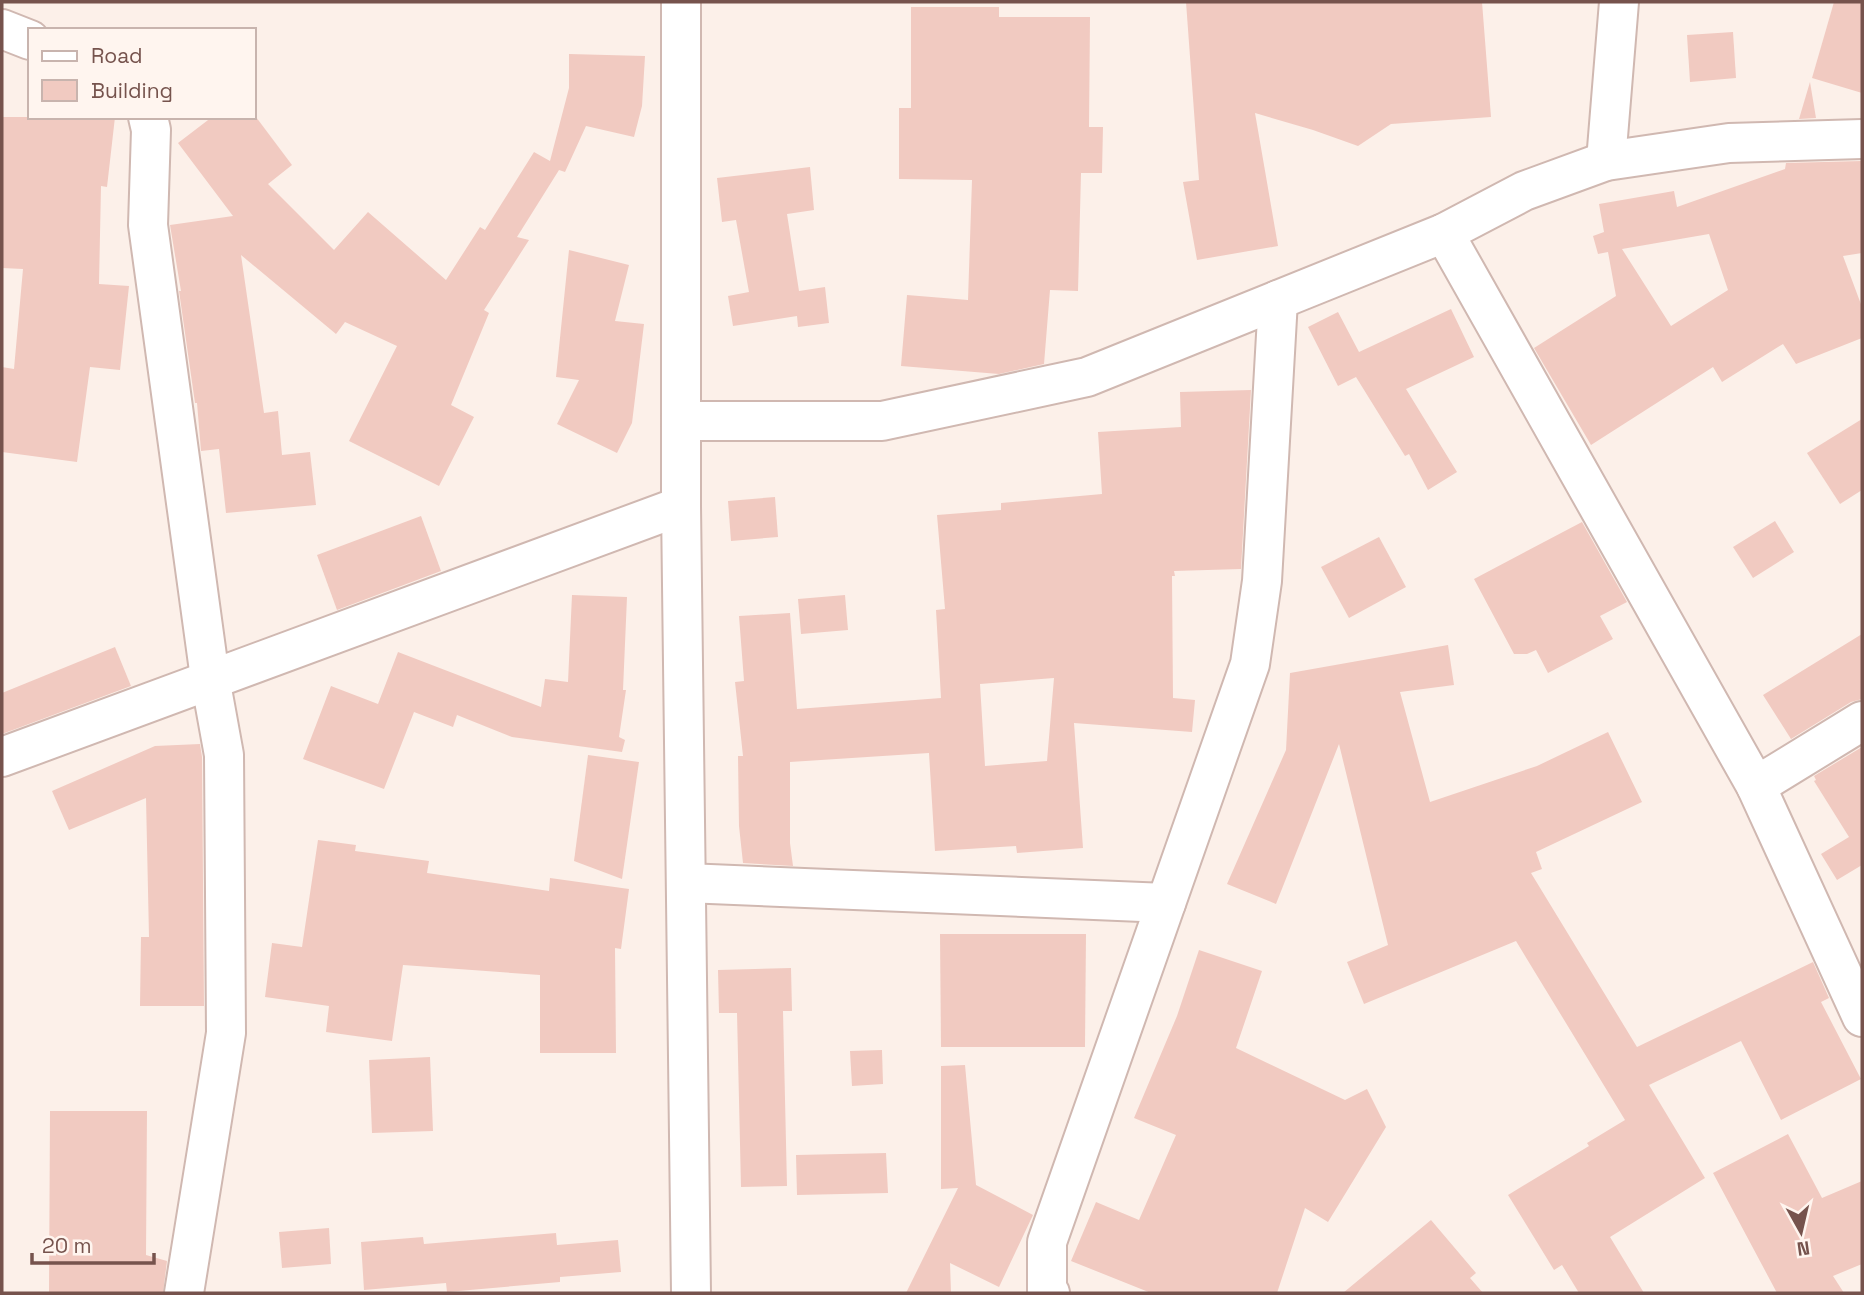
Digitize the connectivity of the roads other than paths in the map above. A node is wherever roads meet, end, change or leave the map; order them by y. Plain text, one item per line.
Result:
1 (681, 2) edge
2 (1619, 2) edge
3 (2, 29) edge
4 (28, 39) edge
5 (148, 119) edge
6 (1862, 139) edge
7 (1606, 161) junction
8 (1444, 233) junction
9 (1278, 300) junction
10 (681, 421) junction
11 (681, 506) junction
12 (210, 678) junction
13 (1862, 721) edge
14 (2, 757) edge
15 (1756, 786) junction
16 (686, 883) junction
17 (1166, 902) junction
18 (1862, 1017) edge
19 (184, 1293) edge
20 (691, 1293) edge
21 (1050, 1293) edge

1 - 10 street
2 - 7 street
3 - 4 street
5 - 12 street
6 - 7 street
7 - 8 street
8 - 9 street
8 - 15 street
9 - 10 street
9 - 17 street
10 - 11 street
11 - 12 street
11 - 16 street
12 - 14 street
12 - 19 street
13 - 15 street
15 - 18 street
16 - 17 street
16 - 20 street
17 - 21 street

